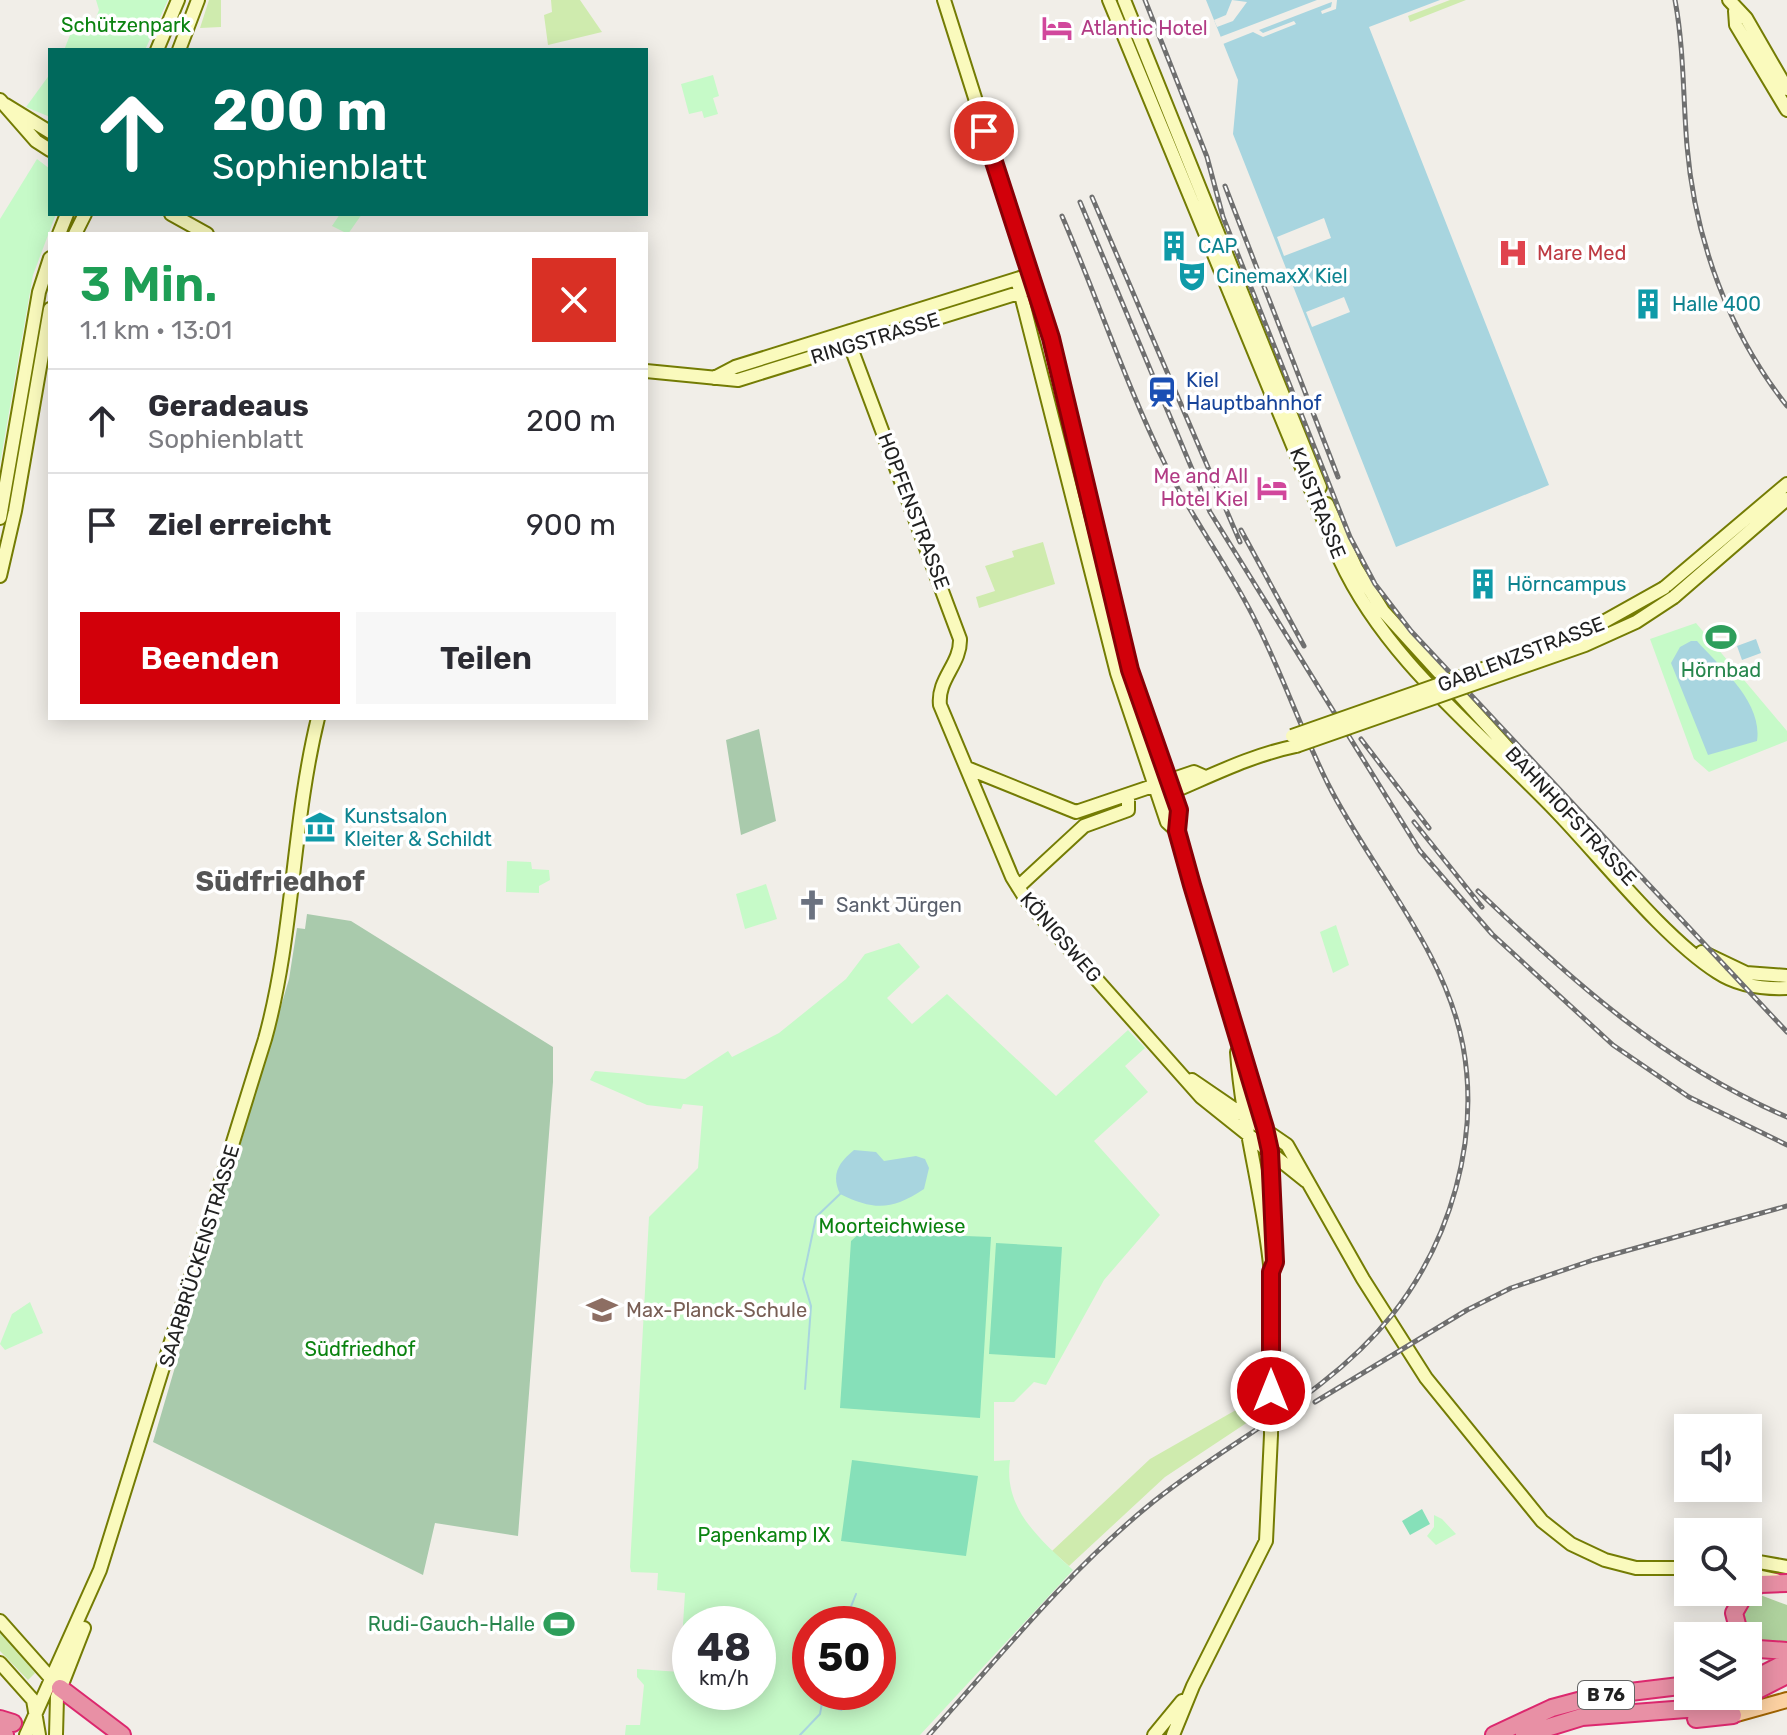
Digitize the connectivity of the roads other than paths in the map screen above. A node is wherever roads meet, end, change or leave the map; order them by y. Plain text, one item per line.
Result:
1 (178, 0) edge
2 (198, 0) edge
3 (944, 0) edge
4 (1109, 0) edge
5 (1124, 0) edge
6 (1732, 5) edge
7 (158, 48) edge
8 (180, 48) edge
9 (1787, 89) edge
10 (2, 102) edge
11 (1787, 110) edge
12 (48, 131) edge
13 (48, 149) edge
14 (175, 216) edge
15 (203, 232) edge
16 (48, 264) edge
17 (1030, 275) junction
18 (1017, 279) junction
19 (1035, 288) junction
20 (1021, 293) junction
21 (48, 321) edge
22 (850, 331) junction
23 (850, 345) junction
24 (648, 371) edge
25 (714, 378) junction
26 (1787, 484) edge
27 (1787, 499) edge
28 (0, 518) edge
29 (0, 576) edge
30 (1669, 593) junction
31 (1383, 611) joint
32 (939, 690) joint
33 (1459, 714) joint
34 (318, 720) edge
35 (967, 768) junction
36 (1170, 786) junction
37 (1157, 791) junction
38 (1128, 795) junction
39 (1177, 831) junction
40 (1018, 887) junction
41 (1787, 976) edge
42 (1787, 988) edge
43 (1236, 1036) junction
44 (1182, 1074) junction
45 (1241, 1111) junction
46 (1265, 1128) junction
47 (1245, 1130) junction
48 (1270, 1151) junction
49 (1306, 1181) junction
50 (1271, 1272) junction
51 (1762, 1563) edge
52 (1787, 1567) edge
53 (1674, 1568) edge
54 (1762, 1577) edge
55 (1787, 1583) edge
56 (1762, 1584) edge
57 (0, 1621) edge
58 (1762, 1649) edge
59 (1787, 1652) edge
60 (1787, 1662) edge
61 (0, 1663) edge
62 (1762, 1664) edge
63 (1762, 1675) edge
64 (1787, 1675) edge
65 (52, 1685) junction
66 (1193, 1686) junction
67 (1674, 1687) edge
68 (1762, 1688) edge
69 (25, 1689) junction
70 (1787, 1700) edge
71 (1674, 1704) edge
72 (36, 1707) junction
73 (1655, 1708) junction
74 (1674, 1708) edge
75 (1733, 1715) joint
76 (1526, 1727) edge
77 (26, 1735) edge
78 (39, 1735) edge
79 (56, 1735) edge
80 (122, 1735) edge
81 (1154, 1735) edge
82 (1173, 1735) edge
83 (1494, 1735) edge

1 - 7 main road
2 - 8 main road
3 - 17 main road
4 - 33 main road, KAISTRASSE
5 - 31 main road, KAISTRASSE
6 - 9 main road
6 - 11 main road
10 - 12 main road
10 - 13 main road
14 - 15 main road
16 - 28 main road
17 - 18 main road, RINGSTRASSE
17 - 19 main road
18 - 20 main road
18 - 22 main road, RINGSTRASSE
19 - 20 main road, RINGSTRASSE
19 - 36 main road
20 - 23 main road, RINGSTRASSE
20 - 37 main road
21 - 29 main road
22 - 23 main road, HOPFENSTRASSE
22 - 25 main road, RINGSTRASSE
23 - 25 main road, RINGSTRASSE
23 - 32 main road, HOPFENSTRASSE
24 - 25 main road, RINGSTRASSE
26 - 30 main road, GABLENZSTRASSE
27 - 30 main road, GABLENZSTRASSE
30 - 36 main road, GABLENZSTRASSE, bridge
31 - 41 main road, BAHNHOFSTRASSE
32 - 35 main road, KÖNIGSWEG
33 - 42 main road, BAHNHOFSTRASSE
34 - 65 main road, SAARBRÜCKENSTRASSE
35 - 38 main road, GABLENZSTRASSE
35 - 40 main road, KÖNIGSWEG
36 - 37 main road, GABLENZSTRASSE
36 - 39 main road
37 - 38 main road, GABLENZSTRASSE
37 - 39 main road
38 - 40 main road
39 - 43 main road
40 - 44 main road, KÖNIGSWEG
43 - 45 main road
43 - 46 main road
44 - 45 main road, KÖNIGSWEG
44 - 47 main road, KÖNIGSWEG
45 - 46 main road, KÖNIGSWEG
45 - 47 main road
46 - 48 main road
46 - 49 main road, KÖNIGSWEG
47 - 48 main road, KÖNIGSWEG
47 - 50 main road
48 - 49 main road, KÖNIGSWEG
48 - 50 main road
49 - 53 main road, KÖNIGSWEG
50 - 66 main road, bridge
51 - 52 main road
54 - 55 main road
55 - 56 highway
57 - 65 main road
58 - 59 highway
59 - 62 highway
60 - 63 highway
61 - 69 main road
64 - 68 highway, B 76
65 - 69 main road
65 - 72 main road, SAARBRÜCKENSTRASSE
65 - 79 main road, SAARBRÜCKENSTRASSE
65 - 80 highway
66 - 81 main road
66 - 82 main road
67 - 76 highway, B 76
69 - 72 main road
70 - 75 main road
71 - 73 highway
72 - 77 main road, SAARBRÜCKENSTRASSE
72 - 78 main road
73 - 74 highway, B 76
73 - 75 highway
73 - 76 highway
76 - 83 highway, B 76

